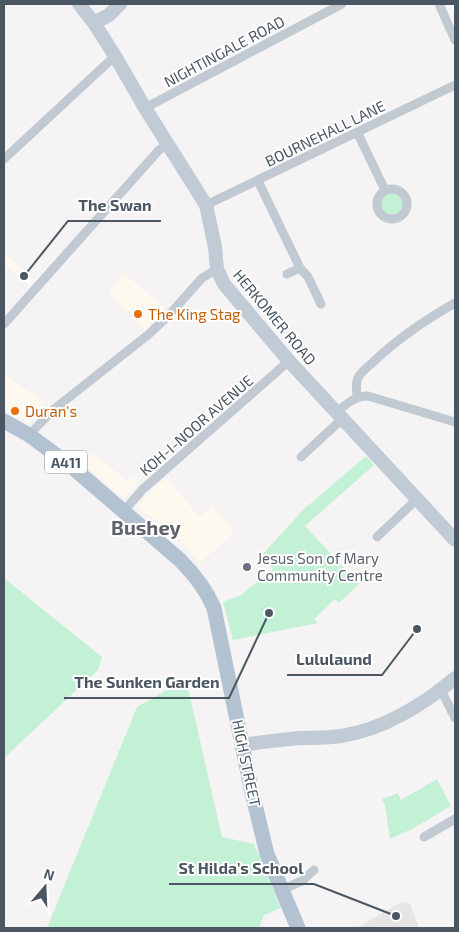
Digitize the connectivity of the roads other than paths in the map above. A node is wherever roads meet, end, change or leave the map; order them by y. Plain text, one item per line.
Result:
1 (79, 4) edge
2 (120, 4) edge
3 (342, 4) edge
4 (439, 4) edge
5 (94, 23) junction
6 (455, 40) edge
7 (115, 56) junction
8 (455, 85) edge
9 (145, 108) junction
10 (358, 134) junction
11 (168, 144) junction
12 (4, 159) edge
13 (258, 181) junction
14 (385, 190) dead end
15 (206, 205) junction
16 (300, 268) junction
17 (217, 270) junction
18 (287, 274) dead end
19 (455, 303) edge
20 (321, 304) dead end
21 (4, 323) edge
22 (289, 361) junction
23 (357, 397) junction
24 (340, 416) junction
25 (4, 421) edge
26 (455, 422) edge
27 (29, 435) junction
28 (301, 457) dead end
29 (417, 499) junction
30 (123, 512) junction
31 (377, 536) dead end
32 (455, 540) edge
33 (455, 678) edge
34 (441, 690) junction
35 (455, 718) edge
36 (242, 745) junction
37 (455, 818) edge
38 (424, 837) dead end
39 (314, 870) dead end
40 (281, 890) junction
41 (298, 928) edge

1 - 5 street, HERKOMER ROAD
2 - 5 street
3 - 9 street, NIGHTINGALE ROAD
4 - 6 street
5 - 7 street, HERKOMER ROAD
7 - 9 street, HERKOMER ROAD
7 - 12 street
8 - 10 street, BOURNEHALL LANE
9 - 11 street, HERKOMER ROAD
10 - 13 street, BOURNEHALL LANE
10 - 14 street
11 - 15 street, HERKOMER ROAD
11 - 21 street
13 - 15 street, BOURNEHALL LANE
13 - 16 street
15 - 17 street, HERKOMER ROAD
16 - 18 street
16 - 20 street
17 - 22 street, HERKOMER ROAD
17 - 27 street
19 - 23 street
22 - 24 street, HERKOMER ROAD
22 - 30 street, KOH-I-NOOR AVENUE
23 - 24 street
23 - 26 street
24 - 28 street
24 - 29 street, HERKOMER ROAD
25 - 27 main road, HIGH STREET / A411
27 - 30 main road, HIGH STREET / A411
29 - 31 street
29 - 32 street, HERKOMER ROAD
30 - 36 main road, HIGH STREET / A411
33 - 34 street
34 - 35 street
34 - 36 street
36 - 40 main road, HIGH STREET / A411
37 - 38 street
39 - 40 street
40 - 41 main road, HIGH STREET / A411

